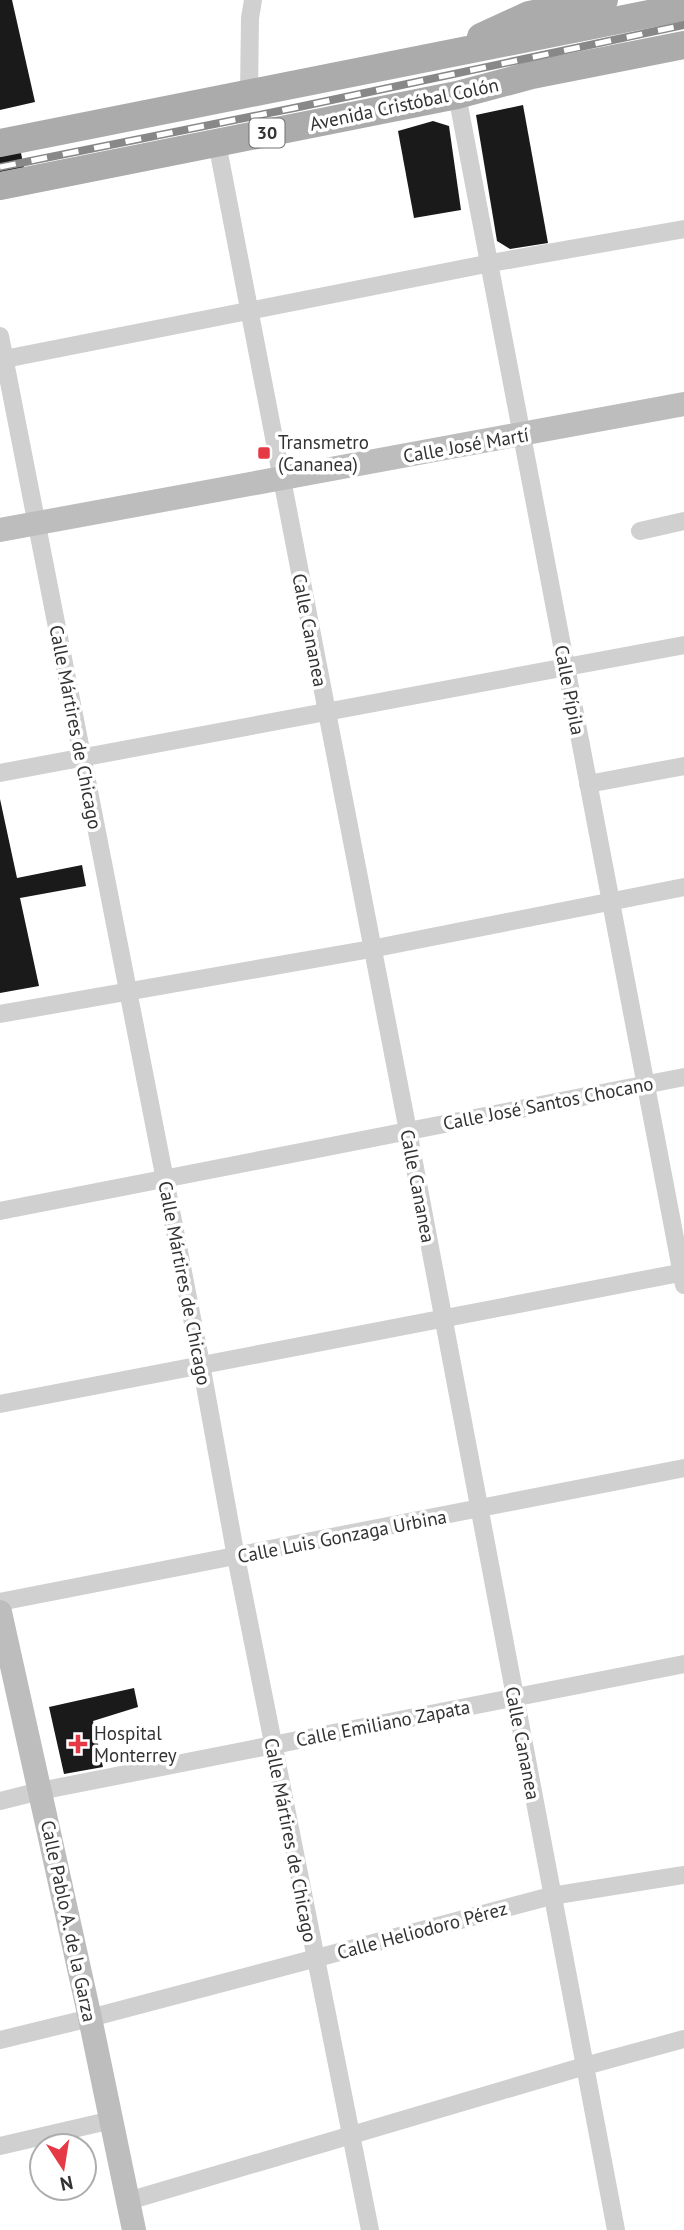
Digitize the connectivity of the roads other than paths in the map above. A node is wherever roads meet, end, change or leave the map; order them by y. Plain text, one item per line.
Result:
1 (253, 0) edge
2 (604, 0) edge
3 (684, 7) edge
4 (684, 45) edge
5 (451, 53) junction
6 (684, 58) edge
7 (248, 94) junction
8 (457, 95) junction
9 (217, 143) junction
10 (0, 144) edge
11 (0, 187) edge
12 (684, 229) edge
13 (491, 263) junction
14 (249, 311) junction
15 (0, 336) edge
16 (2, 359) edge
17 (684, 404) edge
18 (521, 435) junction
19 (281, 478) junction
20 (684, 522) edge
21 (36, 524) junction
22 (0, 530) edge
23 (640, 531) dead end
24 (684, 645) edge
25 (566, 667) junction
26 (326, 712) junction
27 (81, 758) junction
28 (684, 766) edge
29 (0, 773) edge
30 (588, 784) junction
31 (684, 887) edge
32 (611, 901) junction
33 (371, 949) junction
34 (127, 991) junction
35 (0, 1014) edge
36 (684, 1077) edge
37 (646, 1084) junction
38 (408, 1131) junction
39 (165, 1180) junction
40 (0, 1211) edge
41 (683, 1277) edge
42 (443, 1317) junction
43 (201, 1364) junction
44 (0, 1404) edge
45 (684, 1468) edge
46 (478, 1510) junction
47 (236, 1557) junction
48 (0, 1602) edge
49 (0, 1612) edge
50 (684, 1664) edge
51 (515, 1698) junction
52 (272, 1745) junction
53 (40, 1791) junction
54 (0, 1801) edge
55 (684, 1875) edge
56 (551, 1896) junction
57 (315, 1959) junction
58 (90, 2018) junction
59 (684, 2039) edge
60 (0, 2040) edge
61 (585, 2066) junction
62 (112, 2120) junction
63 (350, 2135) junction
64 (0, 2146) edge
65 (128, 2200) junction
66 (134, 2230) edge
67 (370, 2230) edge
68 (616, 2230) edge

1 - 7 street
2 - 5 main road
3 - 5 main road, Avenida Cristóbal Colón / 30
4 - 8 main road, Avenida Cristóbal Colón / 30
5 - 7 main road, Avenida Cristóbal Colón / 30
6 - 8 main road
7 - 9 main road
7 - 10 main road, Avenida Cristóbal Colón / 30
8 - 9 main road, Avenida Cristóbal Colón / 30
8 - 13 street, Calle Pípila
9 - 11 main road, Avenida Cristóbal Colón / 30
9 - 14 street, Calle Cananea
12 - 13 street
13 - 14 street
13 - 18 street, Calle Pípila
14 - 16 street
14 - 19 street, Calle Cananea
15 - 16 street, Calle Mártires de Chicago
16 - 21 street, Calle Mártires de Chicago
17 - 18 street, Calle José Martí
18 - 19 street, Calle José Martí
18 - 25 street, Calle Pípila
19 - 21 street, Calle José Martí
19 - 26 street, Calle Cananea
20 - 23 street
21 - 22 street, Calle José Martí
21 - 27 street, Calle Mártires de Chicago
24 - 25 street
25 - 26 street
25 - 30 street, Calle Pípila
26 - 27 street
26 - 33 street, Calle Cananea
27 - 29 street
27 - 34 street, Calle Mártires de Chicago
28 - 30 street
30 - 32 street, Calle Pípila
31 - 32 street
32 - 33 street
32 - 37 street, Calle Pípila
33 - 34 street
33 - 38 street, Calle Cananea
34 - 35 street
34 - 39 street, Calle Mártires de Chicago
36 - 37 street, Calle José Santos Chocano
37 - 38 street, Calle José Santos Chocano
37 - 41 street, Calle Pípila
38 - 39 street, Calle José Santos Chocano
38 - 42 street, Calle Cananea
39 - 40 street, Calle José Santos Chocano
39 - 43 street, Calle Mártires de Chicago
41 - 42 street
42 - 43 street
42 - 46 street, Calle Cananea
43 - 44 street
43 - 47 street, Calle Mártires de Chicago
45 - 46 street, Calle Luis Gonzaga Urbina
46 - 47 street, Calle Luis Gonzaga Urbina
46 - 51 street, Calle Cananea
47 - 48 street, Calle Luis Gonzaga Urbina
47 - 52 street, Calle Mártires de Chicago
49 - 53 street, Calle Pablo A. de la Garza
50 - 51 street, Calle Emiliano Zapata
51 - 52 street, Calle Emiliano Zapata
51 - 56 street, Calle Cananea
52 - 53 street, Calle Emiliano Zapata
52 - 57 street, Calle Mártires de Chicago
53 - 54 street, Calle Emiliano Zapata
53 - 58 street, Calle Pablo A. de la Garza
55 - 56 street, Calle Heliodoro Pérez
56 - 57 street, Calle Heliodoro Pérez
56 - 61 street, Calle Cananea
57 - 58 street, Calle Heliodoro Pérez
57 - 63 street, Calle Mártires de Chicago
58 - 60 street, Calle Heliodoro Pérez
58 - 62 street, Calle Pablo A. de la Garza
59 - 61 street
61 - 63 street
61 - 68 street, Calle Cananea
62 - 64 street
62 - 65 street, Calle Pablo A. de la Garza
63 - 65 street
63 - 67 street, Calle Mártires de Chicago
65 - 66 street, Calle Pablo A. de la Garza

